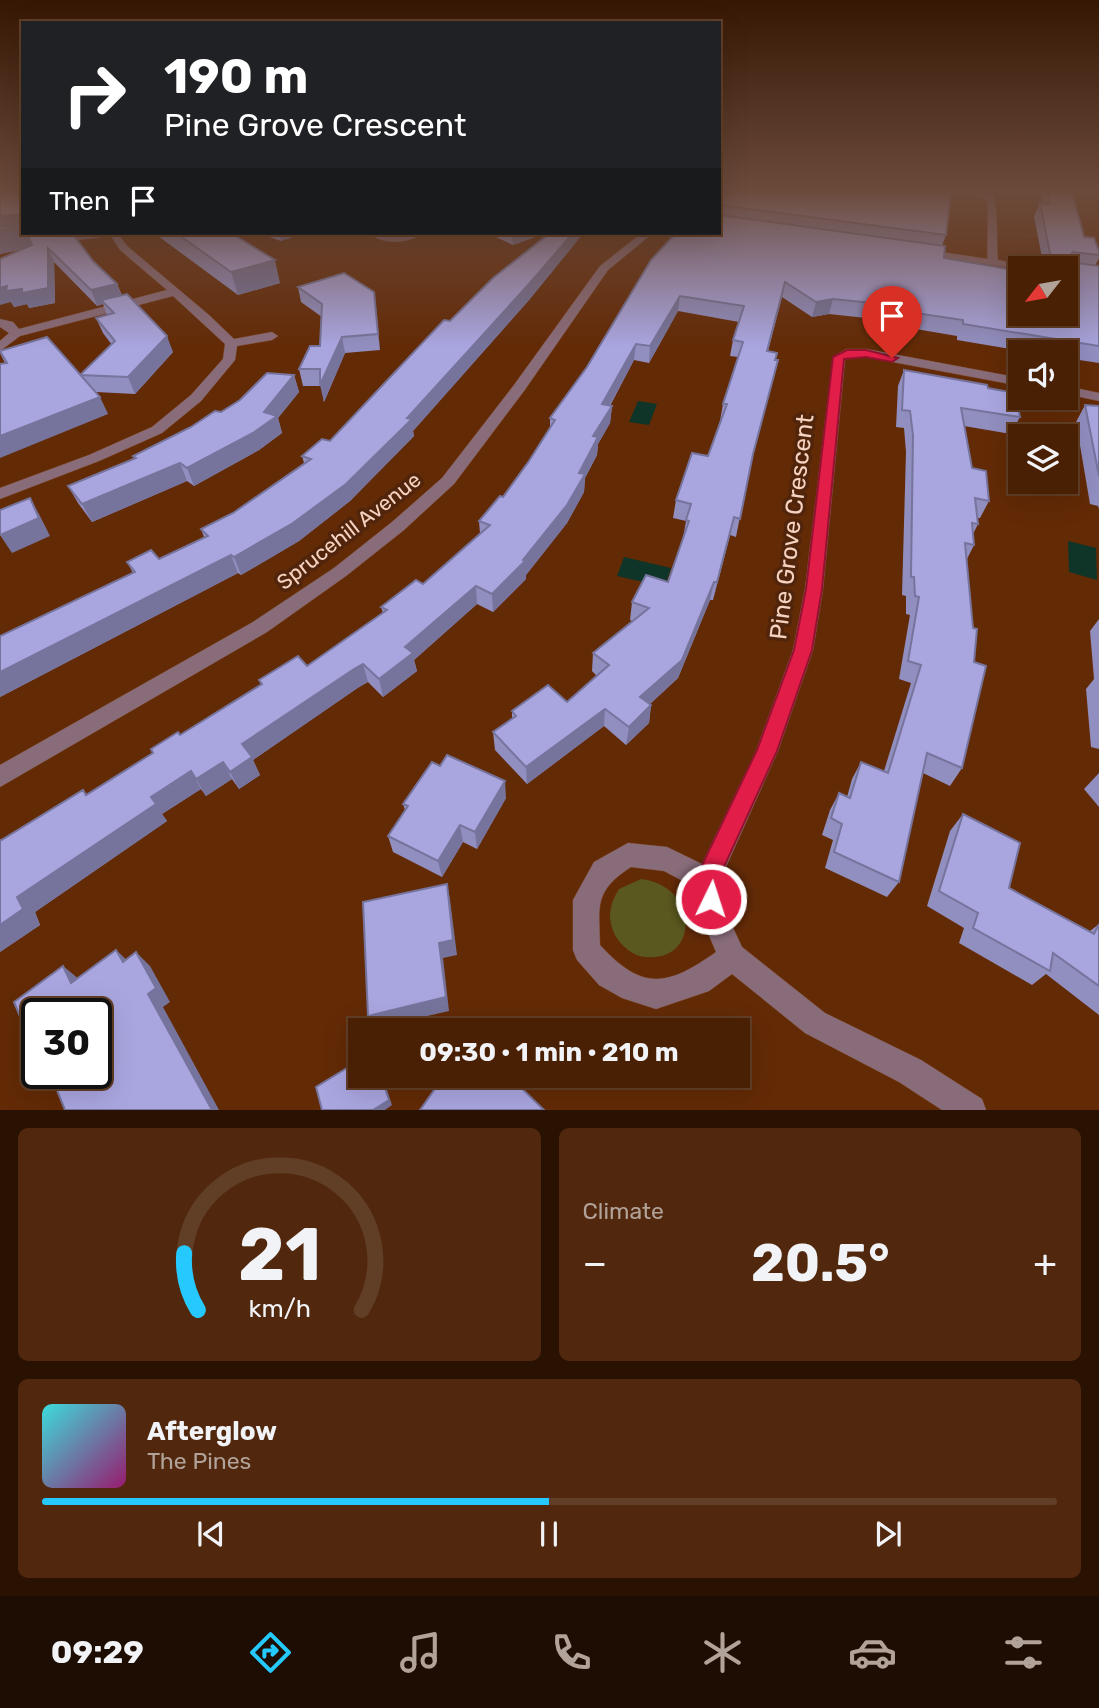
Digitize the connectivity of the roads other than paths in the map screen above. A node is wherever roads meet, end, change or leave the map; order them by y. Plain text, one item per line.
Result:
1 (120, 244) edge
2 (634, 244) edge
3 (991, 244) edge
4 (916, 251) edge
5 (993, 262) junction
6 (1008, 264) edge
7 (174, 292) junction
8 (0, 323) edge
9 (16, 333) junction
10 (272, 336) dead end
11 (231, 343) junction
12 (0, 347) edge
13 (1008, 380) edge
14 (1078, 393) edge
15 (1099, 397) edge
16 (0, 494) edge
17 (0, 776) edge
18 (706, 880) junction
19 (732, 957) junction
20 (971, 1110) edge

1 - 7 street
2 - 17 street, Sprucehill Avenue
3 - 5 street
4 - 5 street
5 - 6 street
7 - 9 street
7 - 11 street
8 - 9 street
9 - 12 street
10 - 11 street
11 - 16 street
13 - 18 street, Pine Grove Crescent
14 - 15 street
18 - 19 street
18 - 19 street
19 - 20 street

